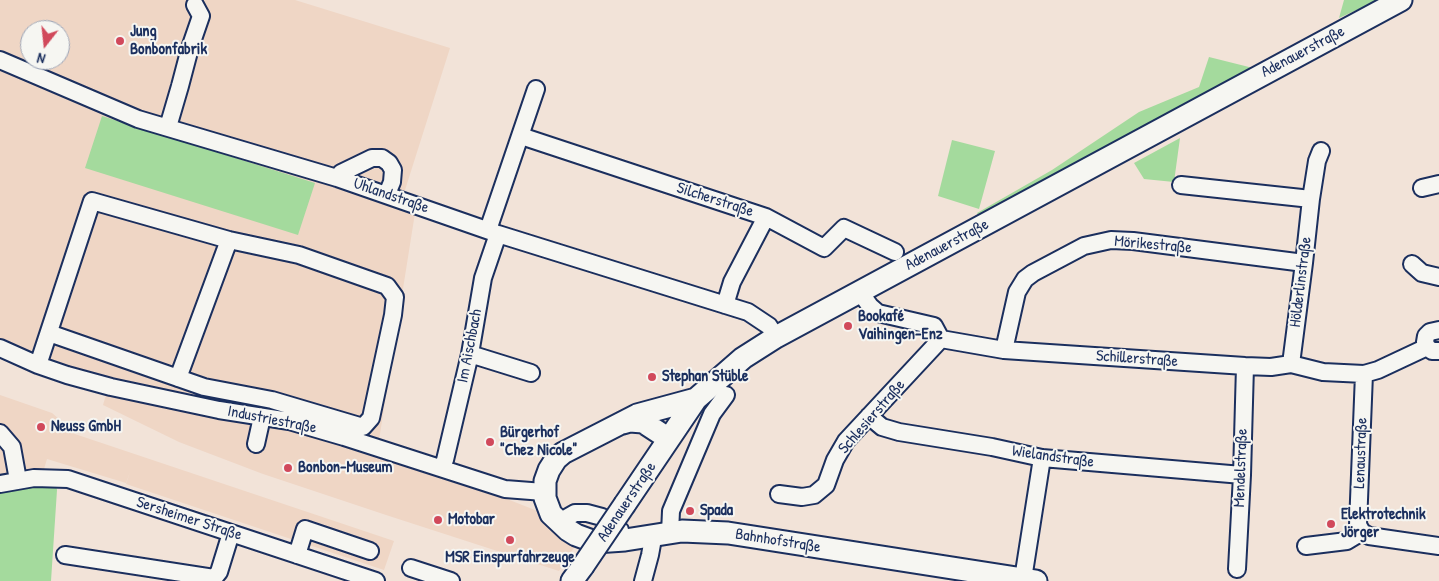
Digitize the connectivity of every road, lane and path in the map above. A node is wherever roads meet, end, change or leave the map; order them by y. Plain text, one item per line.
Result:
1 (1401, 0) edge
2 (195, 5) dead end
3 (0, 60) edge
4 (536, 89) dead end
5 (168, 128) junction
6 (521, 136) junction
7 (1321, 151) dead end
8 (337, 178) junction
9 (1439, 184) edge
10 (1181, 185) dead end
11 (1422, 188) dead end
12 (387, 194) junction
13 (1311, 200) junction
14 (766, 217) junction
15 (493, 232) junction
16 (229, 240) junction
17 (894, 252) dead end
18 (1304, 263) junction
19 (1412, 264) dead end
20 (1439, 278) edge
21 (860, 292) junction
22 (725, 304) junction
23 (1439, 330) edge
24 (49, 333) junction
25 (776, 337) junction
26 (941, 340) junction
27 (0, 348) edge
28 (1433, 349) edge
29 (1004, 350) junction
30 (470, 354) junction
31 (1290, 364) junction
32 (38, 365) junction
33 (1244, 366) junction
34 (531, 373) dead end
35 (1364, 374) junction
36 (186, 380) junction
37 (726, 395) dead end
38 (696, 399) junction
39 (188, 403) junction
40 (262, 416) junction
41 (869, 416) junction
42 (620, 424) junction
43 (0, 433) edge
44 (669, 439) junction
45 (256, 444) dead end
46 (1042, 458) junction
47 (445, 460) dead end
48 (1242, 476) junction
49 (18, 480) junction
50 (0, 484) edge
51 (544, 492) junction
52 (779, 494) dead end
53 (1362, 532) junction
54 (231, 533) junction
55 (660, 535) junction
56 (1306, 546) dead end
57 (1439, 546) edge
58 (370, 551) dead end
59 (297, 554) junction
60 (65, 555) dead end
61 (411, 568) dead end
62 (1237, 569) dead end
63 (1030, 580) edge
64 (376, 581) edge
65 (451, 581) edge
66 (572, 581) edge
67 (643, 581) edge

1 - 21 main road, Adenauerstraße
2 - 5 street
3 - 5 street, Uhlandstraße
4 - 6 street, Im Aischbach
5 - 8 street, Uhlandstraße
6 - 14 street, Silcherstraße
6 - 15 street, Im Aischbach
7 - 13 street, Hölderlinstraße
8 - 12 street, Uhlandstraße
8 - 12 street
9 - 11 street
10 - 13 street
12 - 15 street, Uhlandstraße
13 - 18 street, Hölderlinstraße
14 - 17 street, Silcherstraße
14 - 22 street
15 - 22 street, Uhlandstraße
15 - 30 street, Im Aischbach
16 - 24 street
16 - 36 street
16 - 36 street
18 - 29 street, Mörikestraße
18 - 31 street, Hölderlinstraße
19 - 20 street
21 - 25 main road, Adenauerstraße
21 - 26 street
22 - 25 street, Uhlandstraße
23 - 28 street, Schillerstraße
24 - 32 street
24 - 36 street
25 - 38 main road, Adenauerstraße
26 - 29 street, Schillerstraße
26 - 41 street, Schlesierstraße
27 - 32 street, Industriestraße
28 - 35 street, Schillerstraße
29 - 33 street, Schillerstraße
30 - 34 street
30 - 47 street, Im Aischbach
31 - 33 street, Schillerstraße
31 - 35 street, Schillerstraße
32 - 39 street, Industriestraße
33 - 48 street, Mendelstraße
35 - 53 street, Lenaustraße
36 - 39 street
37 - 55 street
38 - 42 main road
38 - 44 main road, Adenauerstraße
39 - 40 street, Industriestraße
40 - 45 street
40 - 51 street, Industriestraße
41 - 46 street, Wielandstraße
41 - 52 street, Schlesierstraße
42 - 44 main road
42 - 51 main road
43 - 49 street
44 - 66 main road, Adenauerstraße, bridge
46 - 48 street, Wielandstraße
46 - 63 street
48 - 62 street, Mendelstraße
49 - 50 street, Sersheimer Straße
49 - 54 street, Sersheimer Straße
51 - 55 main road, Bahnhofstraße
53 - 56 street
53 - 57 street
54 - 59 street, Sersheimer Straße
54 - 60 street
55 - 63 main road, Bahnhofstraße
55 - 67 street
58 - 59 street
59 - 64 street, Sersheimer Straße
61 - 65 street

